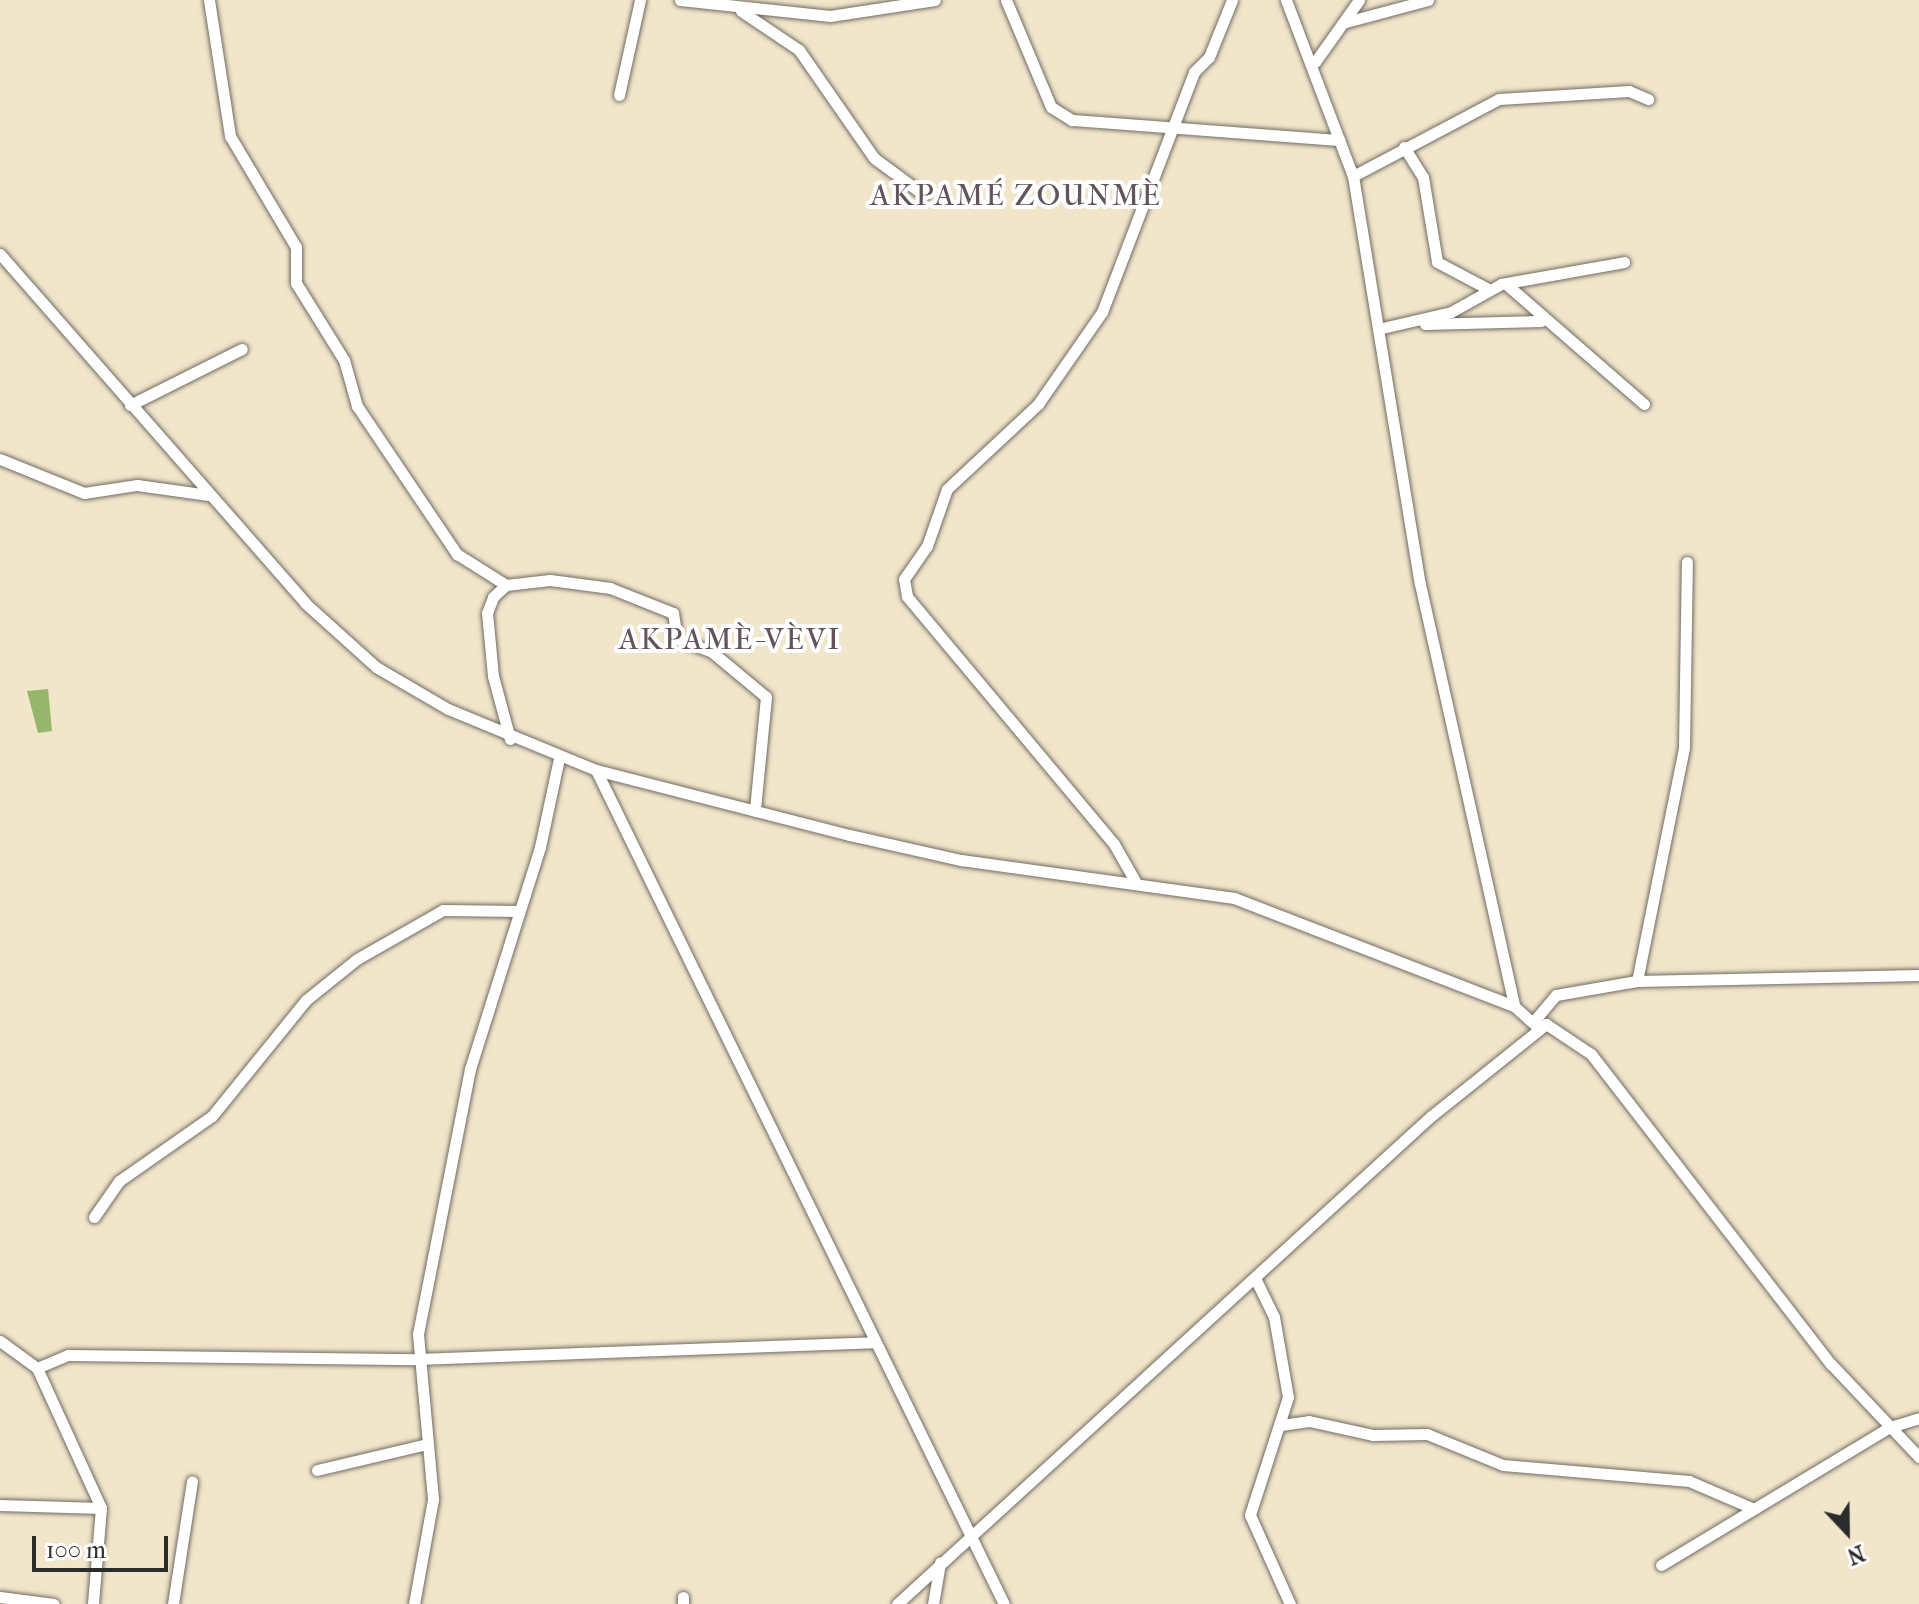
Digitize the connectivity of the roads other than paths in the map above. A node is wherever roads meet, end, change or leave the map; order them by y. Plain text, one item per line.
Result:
1 (209, 0) edge
2 (640, 0) edge
3 (680, 0) edge
4 (935, 0) edge
5 (1006, 0) edge
6 (1232, 0) edge
7 (1286, 0) edge
8 (1359, 0) edge
9 (1428, 0) edge
10 (741, 11) junction
11 (1346, 22) junction
12 (1315, 62) junction
13 (619, 95) dead end
14 (1648, 99) dead end
15 (1178, 127) junction
16 (1339, 140) junction
17 (1404, 147) junction
18 (1353, 176) junction
19 (924, 195) dead end
20 (0, 254) edge
21 (1624, 262) dead end
22 (1506, 284) junction
23 (1488, 289) junction
24 (1541, 321) junction
25 (1417, 323) junction
26 (1378, 329) junction
27 (242, 349) dead end
28 (1644, 404) dead end
29 (130, 405) junction
30 (0, 459) edge
31 (208, 495) junction
32 (1687, 562) dead end
33 (506, 585) junction
34 (510, 739) junction
35 (559, 758) junction
36 (596, 770) junction
37 (755, 810) junction
38 (1135, 881) junction
39 (519, 911) junction
40 (1919, 975) edge
41 (1637, 981) junction
42 (1514, 1006) junction
43 (1536, 1024) junction
44 (94, 1217) dead end
45 (1255, 1278) junction
46 (0, 1341) edge
47 (874, 1342) junction
48 (417, 1359) junction
49 (37, 1368) junction
50 (1919, 1418) edge
51 (1281, 1425) junction
52 (1890, 1427) junction
53 (427, 1444) junction
54 (1919, 1457) edge
55 (317, 1470) dead end
56 (192, 1481) dead end
57 (0, 1505) edge
58 (101, 1508) junction
59 (1752, 1508) junction
60 (967, 1537) junction
61 (941, 1562) junction
62 (1661, 1565) dead end
63 (0, 1597) edge
64 (54, 1604) edge
65 (93, 1604) edge
66 (173, 1604) edge
67 (414, 1604) edge
68 (897, 1604) edge
69 (933, 1604) edge
70 (1004, 1604) edge
71 (1290, 1604) edge

1 - 33 street
2 - 13 street
3 - 10 street
4 - 10 street
5 - 15 street
6 - 15 street
7 - 12 street
8 - 11 street
9 - 11 street
10 - 19 street
11 - 12 street
12 - 16 street
14 - 17 street
15 - 16 street
15 - 38 street
16 - 18 street
17 - 18 street
17 - 23 street
18 - 26 street
20 - 29 street
21 - 22 street
22 - 23 street
22 - 24 street
23 - 25 street
24 - 25 street
24 - 28 street
25 - 26 street
26 - 42 street
27 - 29 street
29 - 31 street
30 - 31 street
31 - 34 street
32 - 41 street
33 - 34 street
33 - 37 street
34 - 35 street
35 - 36 street
35 - 39 street
36 - 37 street
36 - 47 street
37 - 38 street
38 - 42 street
39 - 44 street
39 - 48 street
40 - 41 street
41 - 43 street
42 - 43 street
43 - 45 street
43 - 52 street
45 - 51 street
45 - 60 street
46 - 49 street
47 - 48 street
47 - 60 street
48 - 49 street
48 - 53 street
49 - 58 street
50 - 52 street
51 - 59 street
51 - 71 street
52 - 54 street
52 - 59 street
53 - 55 street
53 - 67 street
56 - 66 street
57 - 58 street
58 - 65 street
59 - 62 street
60 - 61 street
60 - 70 street
61 - 68 street
61 - 69 street
63 - 64 street

